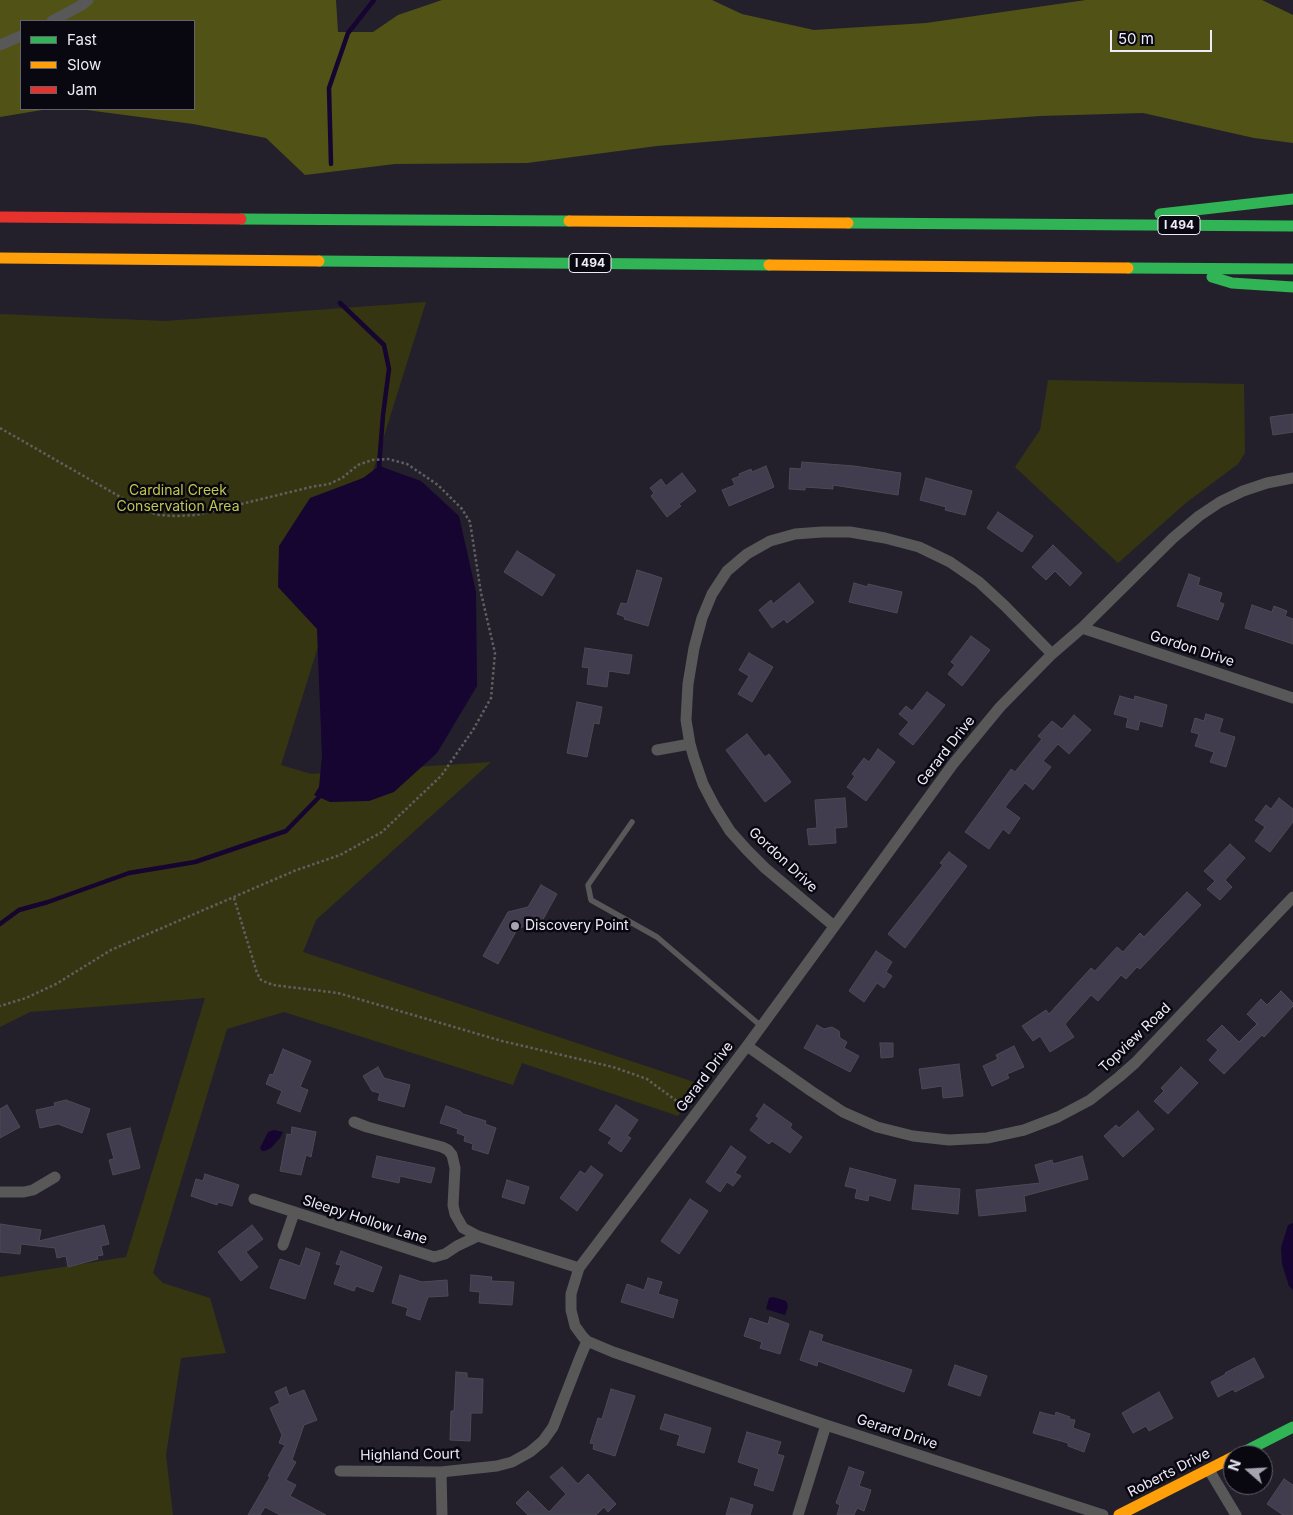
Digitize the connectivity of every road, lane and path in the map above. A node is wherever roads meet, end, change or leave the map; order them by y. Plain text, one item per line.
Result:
1 (88, 0) edge
2 (54, 20) edge
3 (20, 36) edge
4 (0, 46) edge
5 (1293, 199) edge
6 (0, 217) edge
7 (1066, 224) junction
8 (1293, 226) edge
9 (0, 258) edge
10 (1180, 268) junction
11 (1293, 269) edge
12 (1293, 287) edge
13 (0, 428) edge
14 (1293, 478) edge
15 (1082, 628) junction
16 (1052, 654) junction
17 (1293, 698) edge
18 (690, 744) junction
19 (657, 750) dead end
20 (632, 822) dead end
21 (1293, 897) edge
22 (234, 898) junction
23 (834, 926) junction
24 (0, 1006) edge
25 (761, 1026) junction
26 (747, 1046) junction
27 (695, 1114) junction
28 (354, 1122) dead end
29 (55, 1177) dead end
30 (0, 1192) edge
31 (254, 1199) dead end
32 (294, 1213) junction
33 (478, 1236) junction
34 (283, 1246) dead end
35 (579, 1268) junction
36 (587, 1341) junction
37 (826, 1425) junction
38 (1293, 1427) edge
39 (1258, 1445) edge
40 (1223, 1463) edge
41 (1210, 1470) junction
42 (340, 1471) dead end
43 (441, 1472) junction
44 (442, 1515) edge
45 (798, 1515) edge
46 (1102, 1515) edge
47 (1120, 1515) edge
48 (1236, 1515) edge

1 - 2 street
3 - 4 street
5 - 7 main road
6 - 7 main road, I 494
7 - 8 main road, I 494
9 - 10 main road, I 494
10 - 11 main road, I 494
10 - 12 main road
13 - 22 path
14 - 15 street, Gerard Drive
15 - 16 street, Gerard Drive
15 - 17 street, Gordon Drive
16 - 18 street, Gordon Drive
16 - 23 street, Gerard Drive
18 - 19 street
18 - 23 street, Gordon Drive
20 - 25 lane
21 - 26 street, Topview Road
22 - 24 path
22 - 27 path
23 - 25 street, Gerard Drive
25 - 26 street, Gerard Drive
26 - 27 street, Gerard Drive
27 - 35 street, Gerard Drive
28 - 33 street
29 - 30 street
31 - 32 street, Sleepy Hollow Lane
32 - 33 street, Sleepy Hollow Lane
32 - 34 street
33 - 35 street
35 - 36 street, Gerard Drive
36 - 37 street, Gerard Drive
36 - 43 street, Highland Court
37 - 45 street
37 - 46 street, Gerard Drive
38 - 39 main road
40 - 41 main road, Roberts Drive
41 - 47 main road, Roberts Drive
41 - 48 street
42 - 43 street, Highland Court
43 - 44 street

